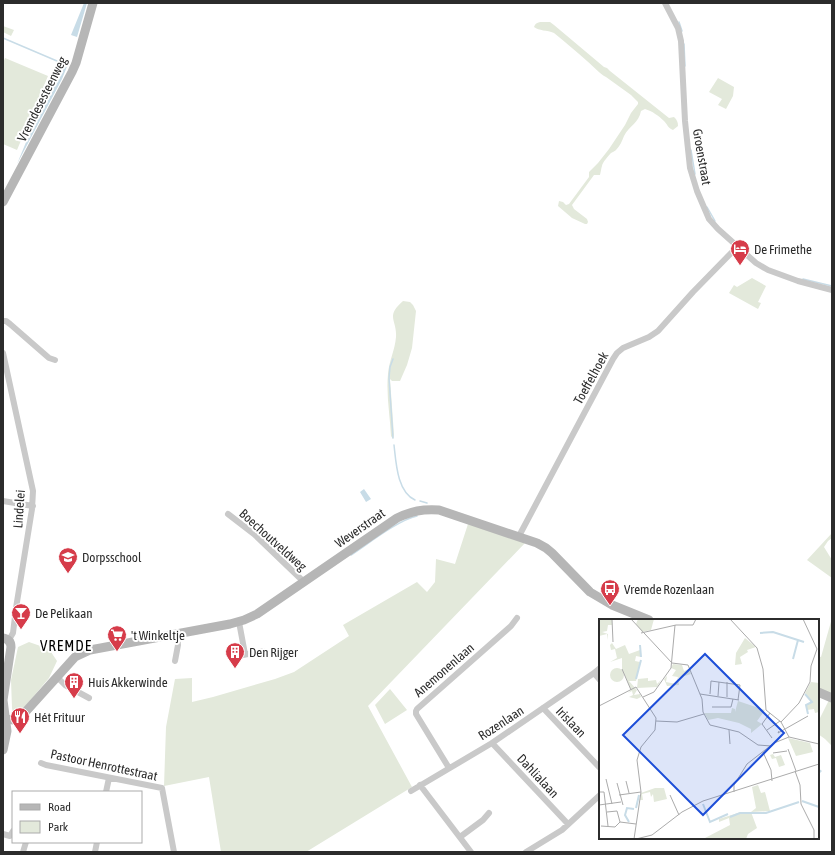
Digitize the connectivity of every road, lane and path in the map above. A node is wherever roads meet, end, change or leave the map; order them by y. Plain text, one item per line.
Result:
1 (93, 3) edge
2 (665, 3) edge
3 (3, 202) edge
4 (737, 247) junction
5 (832, 290) edge
6 (3, 321) edge
7 (3, 353) edge
8 (55, 360) dead end
9 (3, 501) edge
10 (33, 506) junction
11 (228, 514) dead end
12 (519, 536) junction
13 (304, 582) junction
14 (517, 618) dead end
15 (647, 619) edge
16 (239, 622) junction
17 (178, 634) junction
18 (3, 638) edge
19 (11, 644) junction
20 (262, 651) dead end
21 (245, 654) junction
22 (238, 656) dead end
23 (175, 661) dead end
24 (599, 669) edge
25 (594, 673) junction
26 (57, 677) junction
27 (599, 679) edge
28 (819, 692) edge
29 (89, 698) dead end
30 (832, 698) edge
31 (3, 700) edge
32 (543, 708) junction
33 (5, 719) junction
34 (492, 742) junction
35 (3, 750) edge
36 (41, 763) dead end
37 (599, 767) edge
38 (448, 768) junction
39 (109, 778) junction
40 (420, 786) junction
41 (106, 791) edge
42 (411, 791) dead end
43 (599, 796) edge
44 (489, 813) dead end
45 (568, 824) junction
46 (12, 833) edge
47 (3, 834) edge
48 (460, 837) junction
49 (174, 852) edge
50 (471, 852) edge
51 (526, 852) edge

1 - 3 street, Vremdesesteenweg
2 - 4 street, Groenstraat
4 - 5 street, Groenstraat
4 - 12 street, Toeffelhoek
6 - 8 street
7 - 10 street, Lindelei
9 - 10 street
10 - 19 street, Lindelei
11 - 13 street, Boechoutveldweg
12 - 13 street, Weverstraat
12 - 15 street, Weverstraat
13 - 16 street, Weverstraat
14 - 38 street, Anemonenlaan
16 - 17 street, Weverstraat
16 - 21 street
17 - 23 street
17 - 26 street, Weverstraat
18 - 19 street
19 - 31 street
20 - 21 street
21 - 22 street
24 - 25 street, Rozenlaan
25 - 27 street
25 - 32 street, Rozenlaan
26 - 29 street
26 - 33 street
28 - 30 street
31 - 33 street
32 - 34 street, Rozenlaan
32 - 37 street, Irislaan
33 - 35 street
34 - 38 street, Rozenlaan
34 - 45 street, Dahlialaan
36 - 39 street, Pastoor Henrottestraat
38 - 40 street, Rozenlaan
39 - 41 street
39 - 49 street, Pastoor Henrottestraat
40 - 42 street, Rozenlaan
40 - 48 street
43 - 45 street
44 - 48 street
45 - 51 street
46 - 47 street
48 - 50 street

